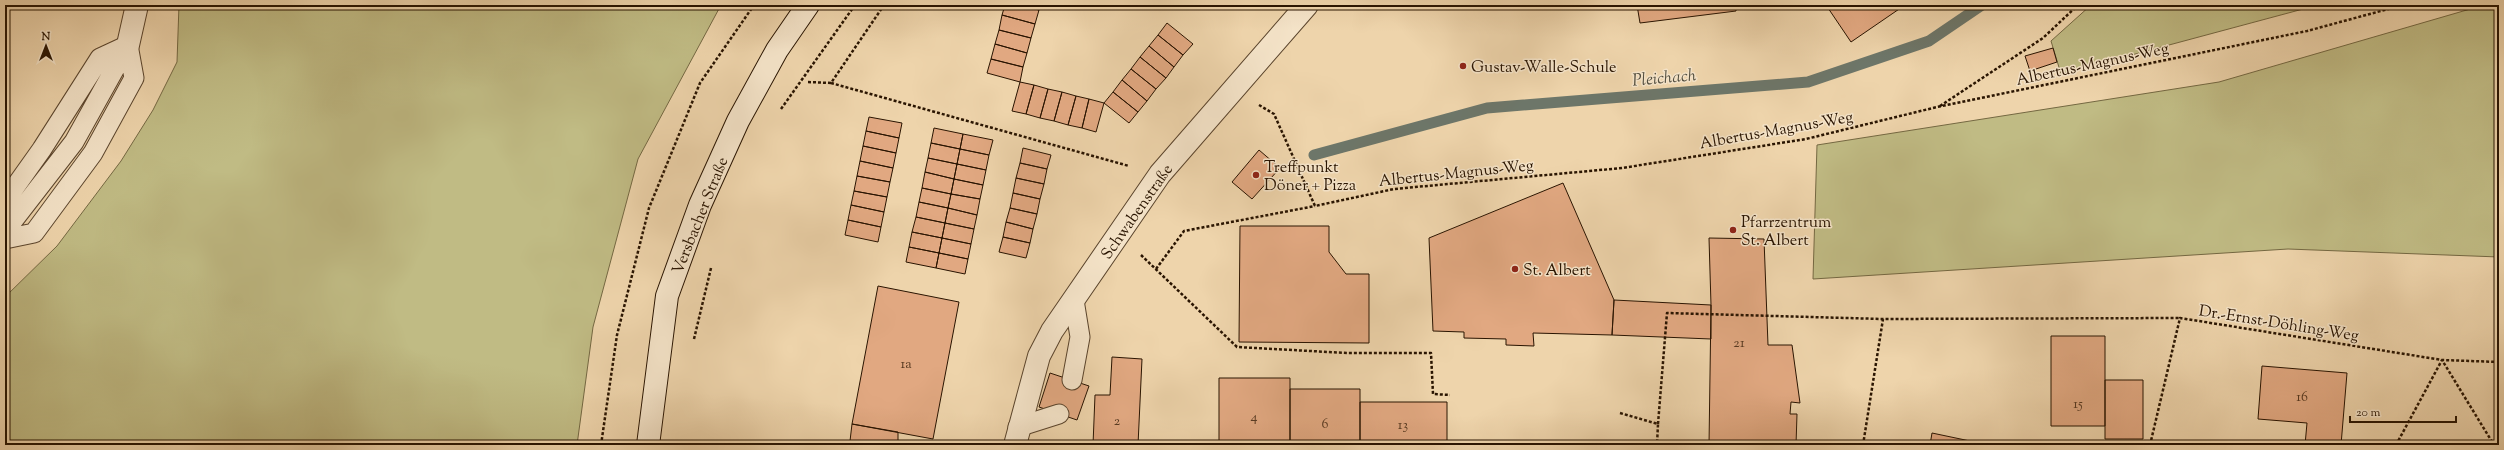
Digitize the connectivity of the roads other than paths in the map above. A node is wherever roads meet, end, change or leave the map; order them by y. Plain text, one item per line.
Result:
1 (137, 5) edge
2 (808, 5) edge
3 (1307, 5) edge
4 (128, 45) junction
5 (5, 201) edge
6 (5, 232) edge
7 (5, 239) edge
8 (1074, 300) junction
9 (1072, 380) dead end
10 (1060, 414) dead end
11 (1016, 436) edge
12 (648, 445) edge

1 - 4 street
2 - 12 street, Versbacher Straße
3 - 8 street, Schwabenstraße
4 - 5 lane
4 - 6 lane
4 - 7 lane
8 - 9 lane
8 - 11 street, Schwabenstraße
10 - 11 lane

